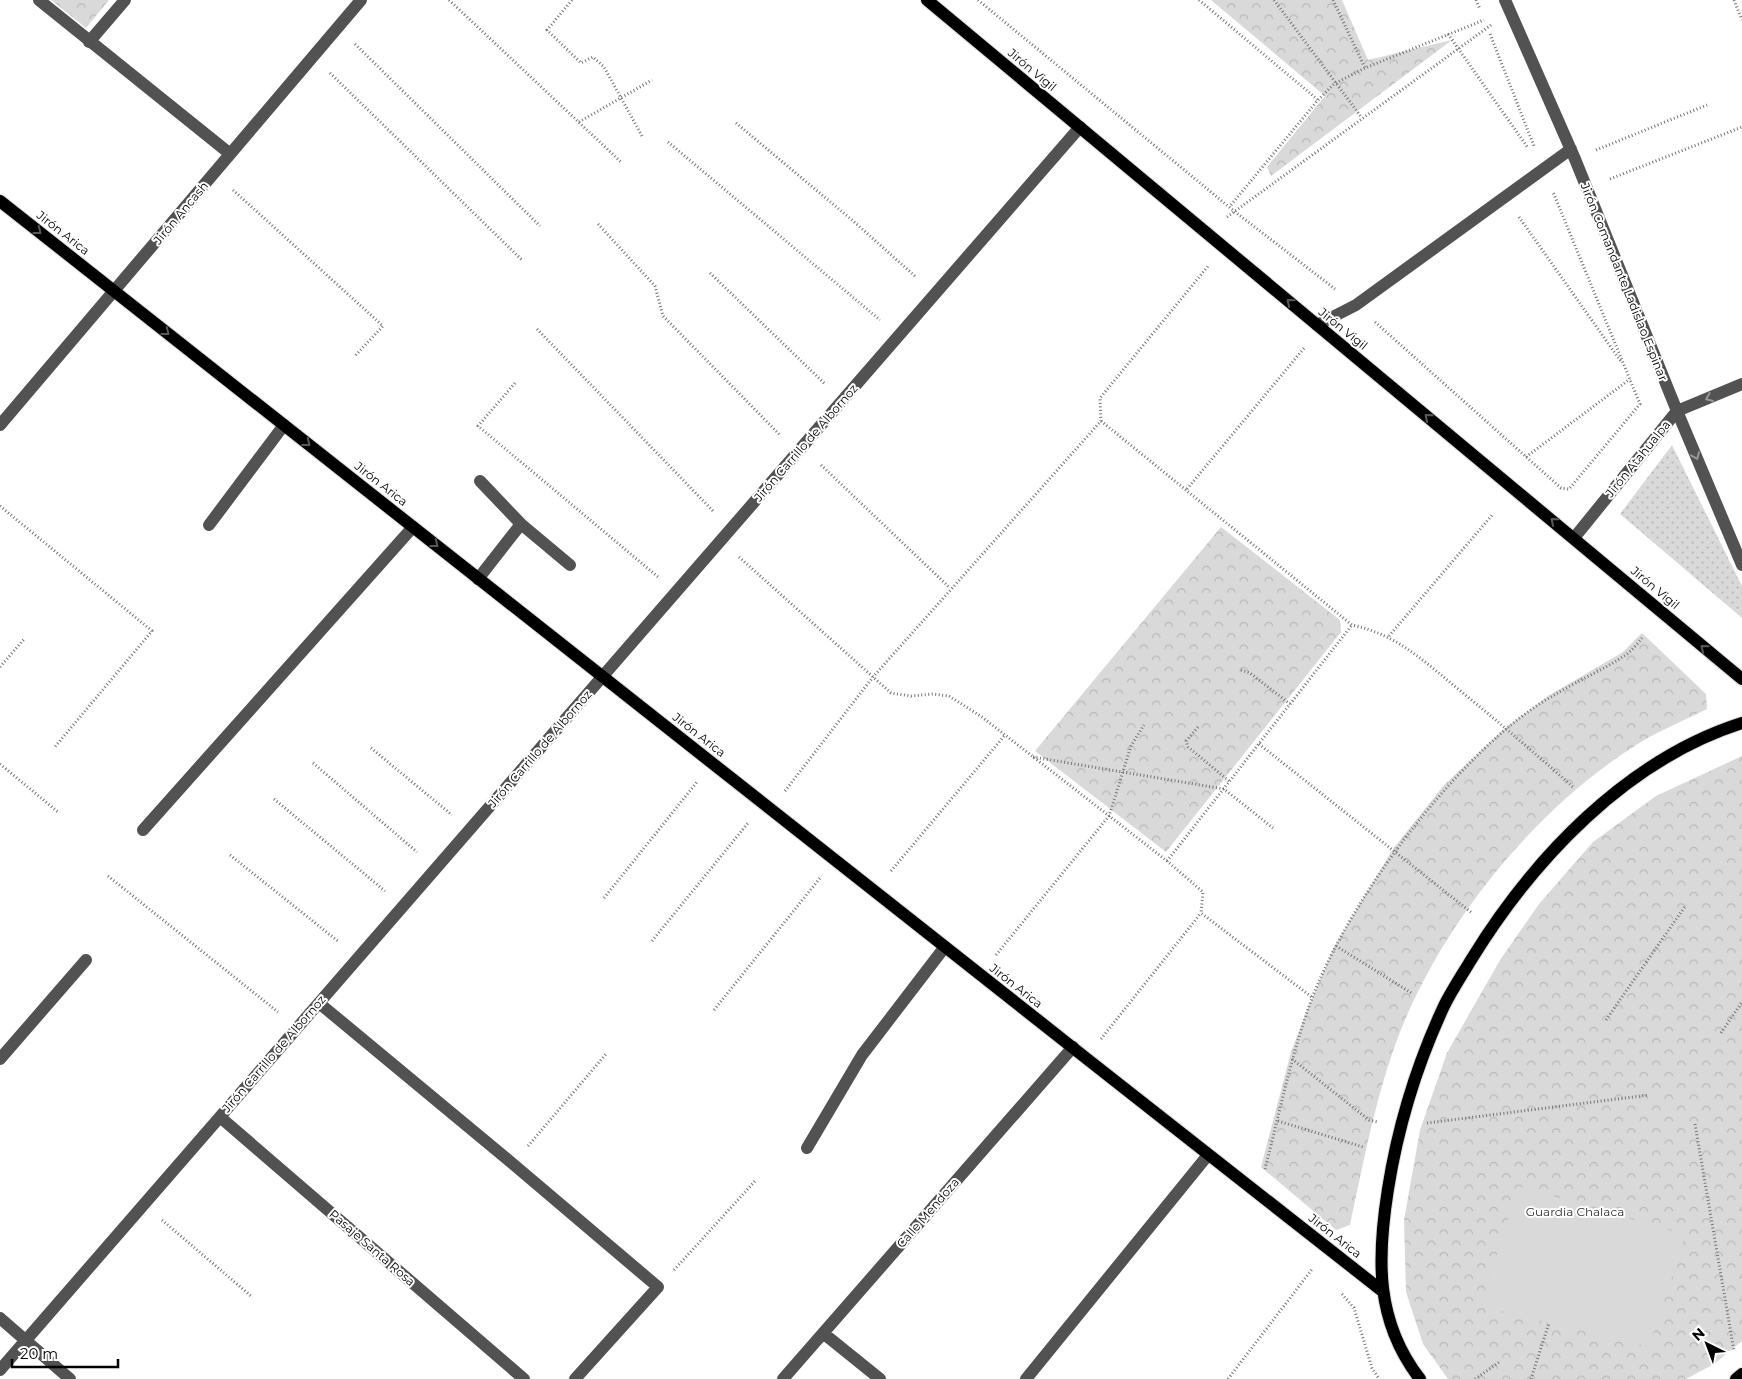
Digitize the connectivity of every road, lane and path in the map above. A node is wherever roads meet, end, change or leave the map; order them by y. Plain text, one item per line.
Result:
1 (39, 0) edge
2 (125, 0) edge
3 (361, 0) edge
4 (449, 0) edge
5 (572, 0) edge
6 (927, 0) edge
7 (978, 0) edge
8 (1199, 0) edge
9 (1274, 0) edge
10 (1333, 0) edge
11 (1476, 0) edge
12 (1734, 0) edge
13 (1508, 6) edge
14 (1484, 20) junction
15 (1742, 20) edge
16 (338, 27) junction
17 (1488, 27) junction
18 (1448, 34) junction
19 (89, 42) junction
20 (1458, 49) junction
21 (313, 57) junction
22 (1364, 68) junction
23 (652, 80) dead end
24 (1334, 84) junction
25 (620, 96) junction
26 (1318, 100) junction
27 (1707, 105) dead end
28 (1362, 118) junction
29 (579, 122) junction
30 (736, 124) dead end
31 (1080, 127) junction
32 (1742, 127) edge
33 (642, 136) dead end
34 (668, 142) dead end
35 (229, 153) junction
36 (1573, 154) junction
37 (621, 162) dead end
38 (1544, 170) junction
39 (214, 173) junction
40 (1586, 189) junction
41 (1505, 198) junction
42 (0, 201) edge
43 (1231, 205) dead end
44 (1234, 211) junction
45 (598, 224) dead end
46 (540, 226) dead end
47 (1206, 232) junction
48 (1225, 248) junction
49 (523, 261) dead end
50 (710, 273) dead end
51 (114, 291) junction
52 (935, 294) junction
53 (1356, 305) junction
54 (1319, 326) junction
55 (537, 329) dead end
56 (899, 336) junction
57 (354, 356) dead end
58 (1625, 368) junction
59 (1630, 378) junction
60 (515, 383) dead end
61 (1742, 384) edge
62 (842, 400) junction
63 (1677, 411) junction
64 (1101, 421) junction
65 (0, 425) edge
66 (284, 425) junction
67 (797, 452) junction
68 (1526, 457) junction
69 (821, 464) dead end
70 (480, 481) dead end
71 (1187, 489) junction
72 (0, 506) edge
73 (1493, 514) dead end
74 (521, 524) junction
75 (208, 526) dead end
76 (413, 527) junction
77 (731, 529) junction
78 (1574, 538) junction
79 (738, 557) dead end
80 (570, 565) dead end
81 (1742, 565) edge
82 (478, 579) junction
83 (950, 588) junction
84 (676, 592) junction
85 (1352, 624) junction
86 (1389, 636) junction
87 (25, 638) dead end
88 (1642, 638) dead end
89 (0, 667) edge
90 (1241, 670) dead end
91 (602, 676) junction
92 (873, 677) junction
93 (1742, 679) edge
94 (1290, 704) junction
95 (1742, 723) edge
96 (1144, 725) dead end
97 (1198, 727) dead end
98 (1507, 729) junction
99 (1004, 735) junction
100 (1259, 744) junction
101 (54, 748) dead end
102 (371, 748) dead end
103 (1033, 757) junction
104 (313, 763) dead end
105 (712, 763) junction
106 (0, 764) edge
107 (1123, 772) junction
108 (1229, 781) junction
109 (1573, 787) dead end
110 (1224, 790) junction
111 (274, 799) dead end
112 (767, 807) junction
113 (58, 812) dead end
114 (1109, 816) junction
115 (1273, 828) dead end
116 (143, 830) dead end
117 (470, 830) junction
118 (1395, 853) junction
119 (230, 855) dead end
120 (835, 860) junction
121 (1167, 860) junction
122 (436, 869) junction
123 (891, 871) dead end
124 (108, 876) dead end
125 (604, 898) dead end
126 (1686, 905) dead end
127 (403, 906) junction
128 (1201, 913) junction
129 (1489, 930) junction
130 (652, 941) dead end
131 (1336, 946) junction
132 (944, 948) junction
133 (996, 955) dead end
134 (358, 958) junction
135 (86, 960) dead end
136 (1412, 994) dead end
137 (1312, 998) junction
138 (1742, 1002) edge
139 (319, 1003) junction
140 (714, 1010) dead end
141 (1606, 1020) dead end
142 (298, 1028) junction
143 (1721, 1033) dead end
144 (1100, 1039) dead end
145 (1073, 1047) junction
146 (606, 1054) dead end
147 (0, 1059) edge
148 (1292, 1059) junction
149 (1649, 1095) dead end
150 (220, 1117) junction
151 (1278, 1120) junction
152 (1695, 1124) dead end
153 (1401, 1126) junction
154 (1363, 1147) dead end
155 (807, 1148) dead end
156 (1208, 1154) junction
157 (513, 1164) junction
158 (1266, 1169) dead end
159 (756, 1180) dead end
160 (144, 1205) junction
161 (1328, 1248) junction
162 (658, 1287) junction
163 (1337, 1287) dead end
164 (1381, 1290) junction
165 (251, 1296) dead end
166 (0, 1318) edge
167 (1549, 1323) dead end
168 (823, 1333) junction
169 (26, 1340) junction
170 (1501, 1360) dead end
171 (0, 1370) edge
172 (1739, 1377) edge
173 (70, 1379) edge
174 (524, 1379) edge
175 (575, 1379) edge
176 (783, 1379) edge
177 (880, 1379) edge
178 (1026, 1379) edge
179 (1228, 1379) edge
180 (1379, 1379) edge
181 (1420, 1379) edge
182 (1475, 1379) edge
183 (1531, 1379) edge

1 - 19 street
2 - 19 street
3 - 16 street, Jirón Ancash
4 - 29 path
5 - 25 path
6 - 31 main road, Jirón Vigil
7 - 44 path
8 - 26 path
9 - 24 path
10 - 22 path
11 - 14 path
12 - 15 path
13 - 17 path
13 - 36 street, Jirón Comandante Ladislao Espinar
14 - 17 path
14 - 18 path
16 - 21 street, Jirón Ancash
16 - 46 path
17 - 20 path
17 - 38 path
18 - 20 path
18 - 22 path
19 - 35 street
20 - 28 path
20 - 38 path
21 - 35 street, Jirón Ancash
21 - 49 path
22 - 24 path
23 - 25 path
24 - 26 path
24 - 28 path
25 - 29 path
25 - 33 path
26 - 43 path
27 - 36 path
28 - 44 path
29 - 37 path
30 - 52 path
31 - 47 main road, Jirón Vigil
31 - 52 street, Jirón Carrillo de Albornoz
32 - 40 path
34 - 56 path
35 - 39 street, Jirón Ancash
36 - 38 street
36 - 40 street, Jirón Comandante Ladislao Espinar
38 - 41 street
38 - 58 path
39 - 51 street, Jirón Ancash
39 - 57 path
40 - 63 street, Jirón Comandante Ladislao Espinar
41 - 53 street
41 - 58 path
42 -> 51 main road, Jirón Arica
44 - 47 path
44 - 53 path
45 - 67 path
47 - 48 main road, Jirón Vigil
54 -> 48 main road, Jirón Vigil
48 - 64 path
50 - 62 path
51 - 65 street, Jirón Ancash
51 -> 66 main road, Jirón Arica
52 - 56 street, Jirón Carrillo de Albornoz
53 - 54 street
53 - 68 path
54 - 71 path
78 -> 54 main road, Jirón Vigil
55 - 77 path
56 - 62 street, Jirón Carrillo de Albornoz
58 - 59 path
59 - 68 path
59 - 68 path
60 - 84 path
61 -> 63 street, Jirón Atahualpa
62 - 67 street, Jirón Carrillo de Albornoz
63 - 78 street, Jirón Atahualpa
63 -> 81 street, Jirón Comandante Ladislao Espinar
64 - 71 path
64 - 83 path
66 - 75 street
66 -> 76 main road, Jirón Arica
67 - 77 street, Jirón Carrillo de Albornoz
69 - 83 path
70 - 74 street
71 - 85 path
72 - 101 path
73 - 86 path
74 - 80 street
74 - 82 street
76 -> 82 main road, Jirón Arica
76 - 116 street
77 - 84 street, Jirón Carrillo de Albornoz
93 -> 78 main road, Jirón Vigil
79 - 92 path
82 - 91 main road, Jirón Arica
83 - 92 path
84 - 91 street, Jirón Carrillo de Albornoz
85 - 86 path
85 - 94 path
86 - 98 path
87 - 89 path
88 - 98 path
90 - 94 path
91 - 105 main road, Jirón Arica
91 - 117 street, Jirón Carrillo de Albornoz
92 - 99 path
92 - 112 path
94 - 100 path
95 - 129 main road
96 - 107 path
97 - 108 path
98 - 109 path
98 - 118 path
99 - 103 path
99 - 123 path
100 - 108 path
100 - 118 path
102 - 117 path
103 - 107 path
103 - 114 path
104 - 122 path
105 - 112 main road, Jirón Arica
105 - 125 path
106 - 113 path
107 - 110 path
107 - 114 path
108 - 110 path
110 - 115 path
110 - 121 path
111 - 127 path
112 - 120 main road, Jirón Arica
112 - 130 path
114 - 121 path
114 - 133 path
117 - 122 street, Jirón Carrillo de Albornoz
118 - 129 path
118 - 131 path
119 - 134 path
120 - 132 main road, Jirón Arica
120 - 140 path
121 - 128 path
122 - 127 street, Jirón Carrillo de Albornoz
124 - 142 path
126 - 141 path
127 - 134 street, Jirón Carrillo de Albornoz
128 - 137 path
128 - 144 path
129 - 153 main road
131 - 136 path
131 - 137 path
132 - 145 main road, Jirón Arica
132 - 155 street
134 - 139 street, Jirón Carrillo de Albornoz
135 - 147 street
137 - 148 path
138 - 143 path
139 - 142 street, Jirón Carrillo de Albornoz
139 - 157 street
142 - 150 street, Jirón Carrillo de Albornoz
145 - 156 main road, Jirón Arica
145 - 168 street, Calle Mendoza
146 - 157 path
148 - 151 path
148 - 153 path
149 - 153 path
150 - 160 street, Jirón Carrillo de Albornoz
150 - 174 street, Pasaje Santa Rosa
151 - 154 path
151 - 158 path
152 - 172 path
153 - 164 main road
156 - 161 main road, Jirón Arica
156 - 178 street
157 - 162 street
159 - 162 path
160 - 165 path
160 - 169 street, Jirón Carrillo de Albornoz
161 - 164 main road, Jirón Arica
161 - 179 path
162 - 175 street
163 - 180 path
164 - 181 main road
166 - 169 street
167 - 183 path
168 - 176 street, Calle Mendoza
168 - 177 street
169 - 171 street, Jirón Carrillo de Albornoz
169 - 173 street
170 - 182 path

